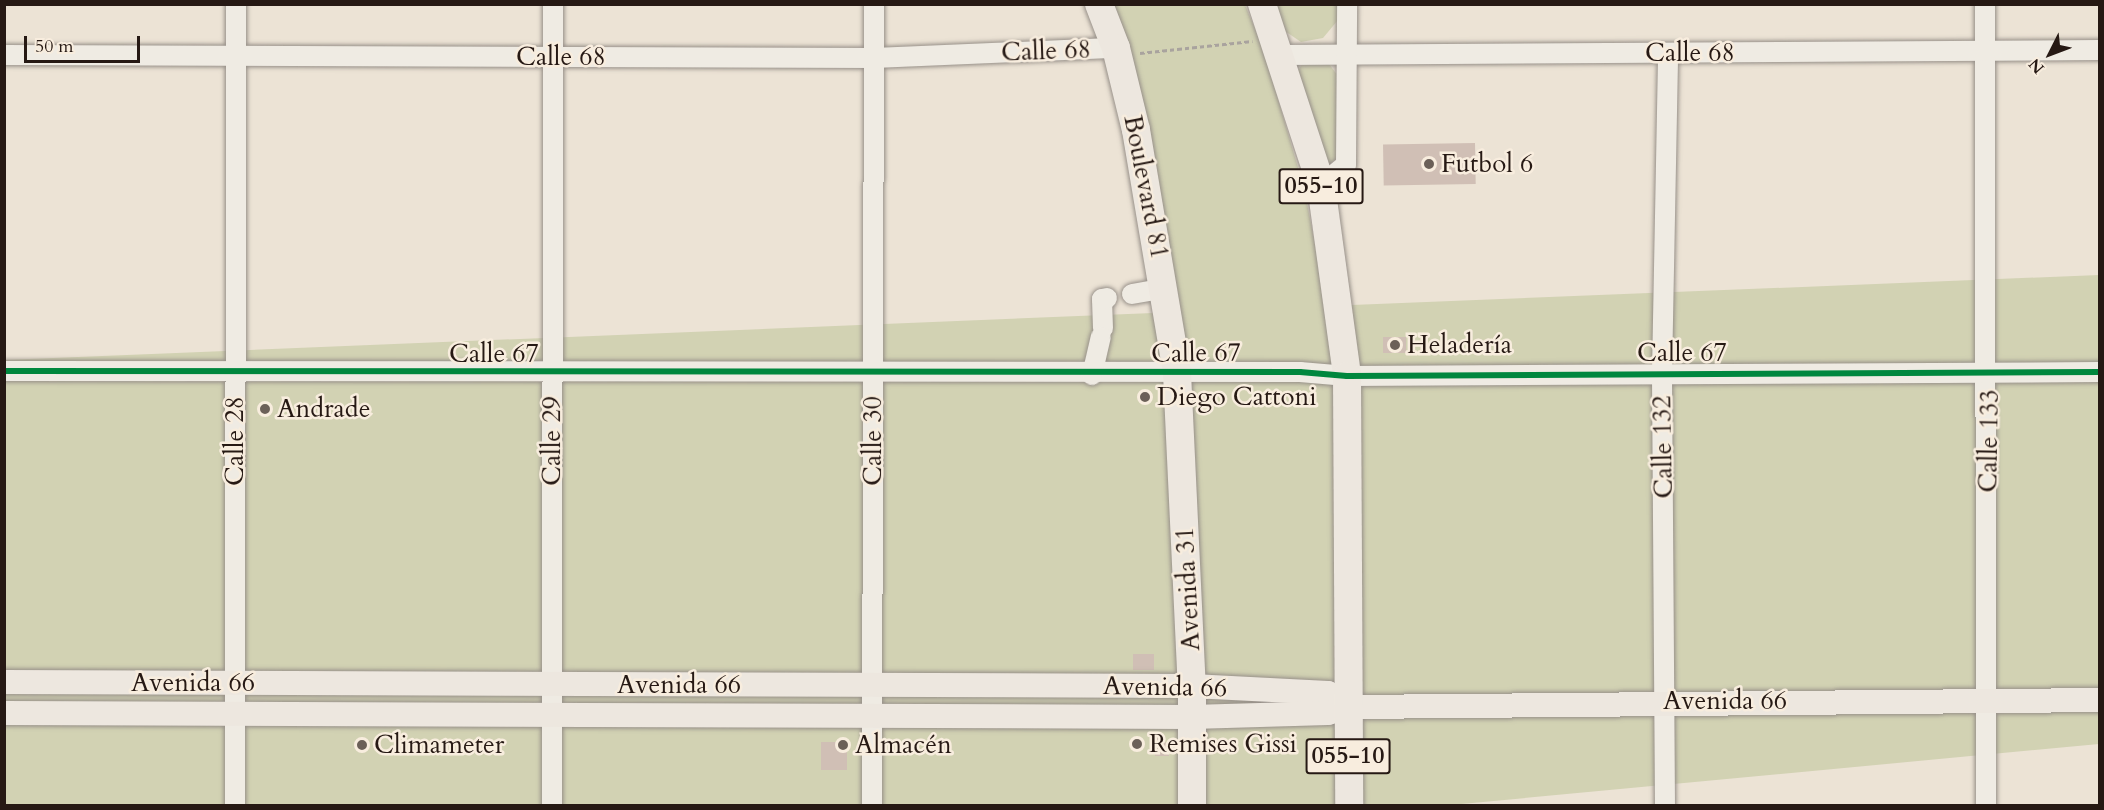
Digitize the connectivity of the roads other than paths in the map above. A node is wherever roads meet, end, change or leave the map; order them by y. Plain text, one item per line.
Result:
1 (236, 4) edge
2 (553, 4) edge
3 (874, 4) edge
4 (1099, 4) edge
5 (1262, 4) edge
6 (1347, 4) edge
7 (1985, 4) edge
8 (1277, 46) junction
9 (1985, 50) junction
10 (2100, 50) edge
11 (1117, 51) junction
12 (1346, 52) junction
13 (1668, 53) junction
14 (4, 55) edge
15 (236, 56) junction
16 (553, 57) junction
17 (874, 58) junction
18 (1321, 185) junction
19 (1166, 288) junction
20 (1132, 294) dead end
21 (1107, 298) dead end
22 (4, 371) edge
23 (236, 372) junction
24 (1662, 372) junction
25 (2100, 372) edge
26 (552, 373) junction
27 (1177, 373) junction
28 (1989, 373) junction
29 (873, 374) junction
30 (1092, 375) junction
31 (1347, 376) junction
32 (4, 682) edge
33 (235, 683) junction
34 (552, 684) junction
35 (873, 685) junction
36 (1192, 686) junction
37 (1986, 699) junction
38 (2100, 700) edge
39 (1666, 701) junction
40 (1350, 707) junction
41 (4, 713) edge
42 (235, 714) junction
43 (552, 715) junction
44 (872, 716) junction
45 (1192, 717) junction
46 (235, 806) edge
47 (552, 806) edge
48 (872, 806) edge
49 (1192, 806) edge
50 (1349, 806) edge
51 (1665, 806) edge
52 (1986, 806) edge

1 - 15 street, Calle 28
2 - 16 street, Calle 29
3 - 17 street, Calle 30
4 - 11 highway, Boulevard 81
5 - 8 highway, 055-10
6 - 12 street
7 - 9 street, Calle 133
8 - 12 street, Calle 68
8 - 18 highway, 055-10
9 - 10 street, Calle 68
9 - 13 street, Calle 68
9 - 28 street, Calle 133
11 - 17 street, Calle 68
11 - 19 highway, Boulevard 81
12 - 13 street, Calle 68
12 - 18 street
13 - 24 street, Calle 132
14 - 15 street, Calle 68
15 - 16 street, Calle 68
15 - 23 street, Calle 28
16 - 17 street, Calle 68
16 - 26 street, Calle 29
17 - 29 street, Calle 30
18 - 31 highway, 055-10
19 - 20 street
19 - 27 highway, Boulevard 81
21 - 30 street
22 - 23 street, Calle 67
23 - 26 street, Calle 67
23 - 33 street, Calle 28
24 - 28 street, Calle 67
24 - 31 street, Calle 67
24 - 39 street, Calle 132
25 - 28 street, Calle 67
26 - 29 street, Calle 67
26 - 34 street, Calle 29
27 - 30 street, Calle 67
27 - 31 street, Calle 67
27 - 36 highway, Avenida 31
28 - 37 street, Calle 133
29 - 30 street, Calle 67
29 - 35 street, Calle 30
31 - 40 highway, 055-10
32 - 33 main road, Avenida 66
33 - 34 main road, Avenida 66
33 - 42 street, Calle 28
34 - 35 main road, Avenida 66
34 - 43 street, Calle 29
35 - 36 main road, Avenida 66
35 - 44 street, Calle 30
36 - 40 main road, Avenida 66
36 - 45 highway, Avenida 31
37 - 38 main road, Avenida 66
37 - 39 main road, Avenida 66
37 - 52 street, Calle 133
39 - 40 main road, Avenida 66
39 - 51 street, Calle 132
40 - 45 main road, Avenida 66
40 - 50 highway, 055-10
41 - 42 main road, Avenida 66
42 - 43 main road, Avenida 66
42 - 46 street, Calle 28
43 - 44 main road, Avenida 66
43 - 47 street, Calle 29
44 - 45 main road, Avenida 66
44 - 48 street, Calle 30
45 - 49 highway, Avenida 31

